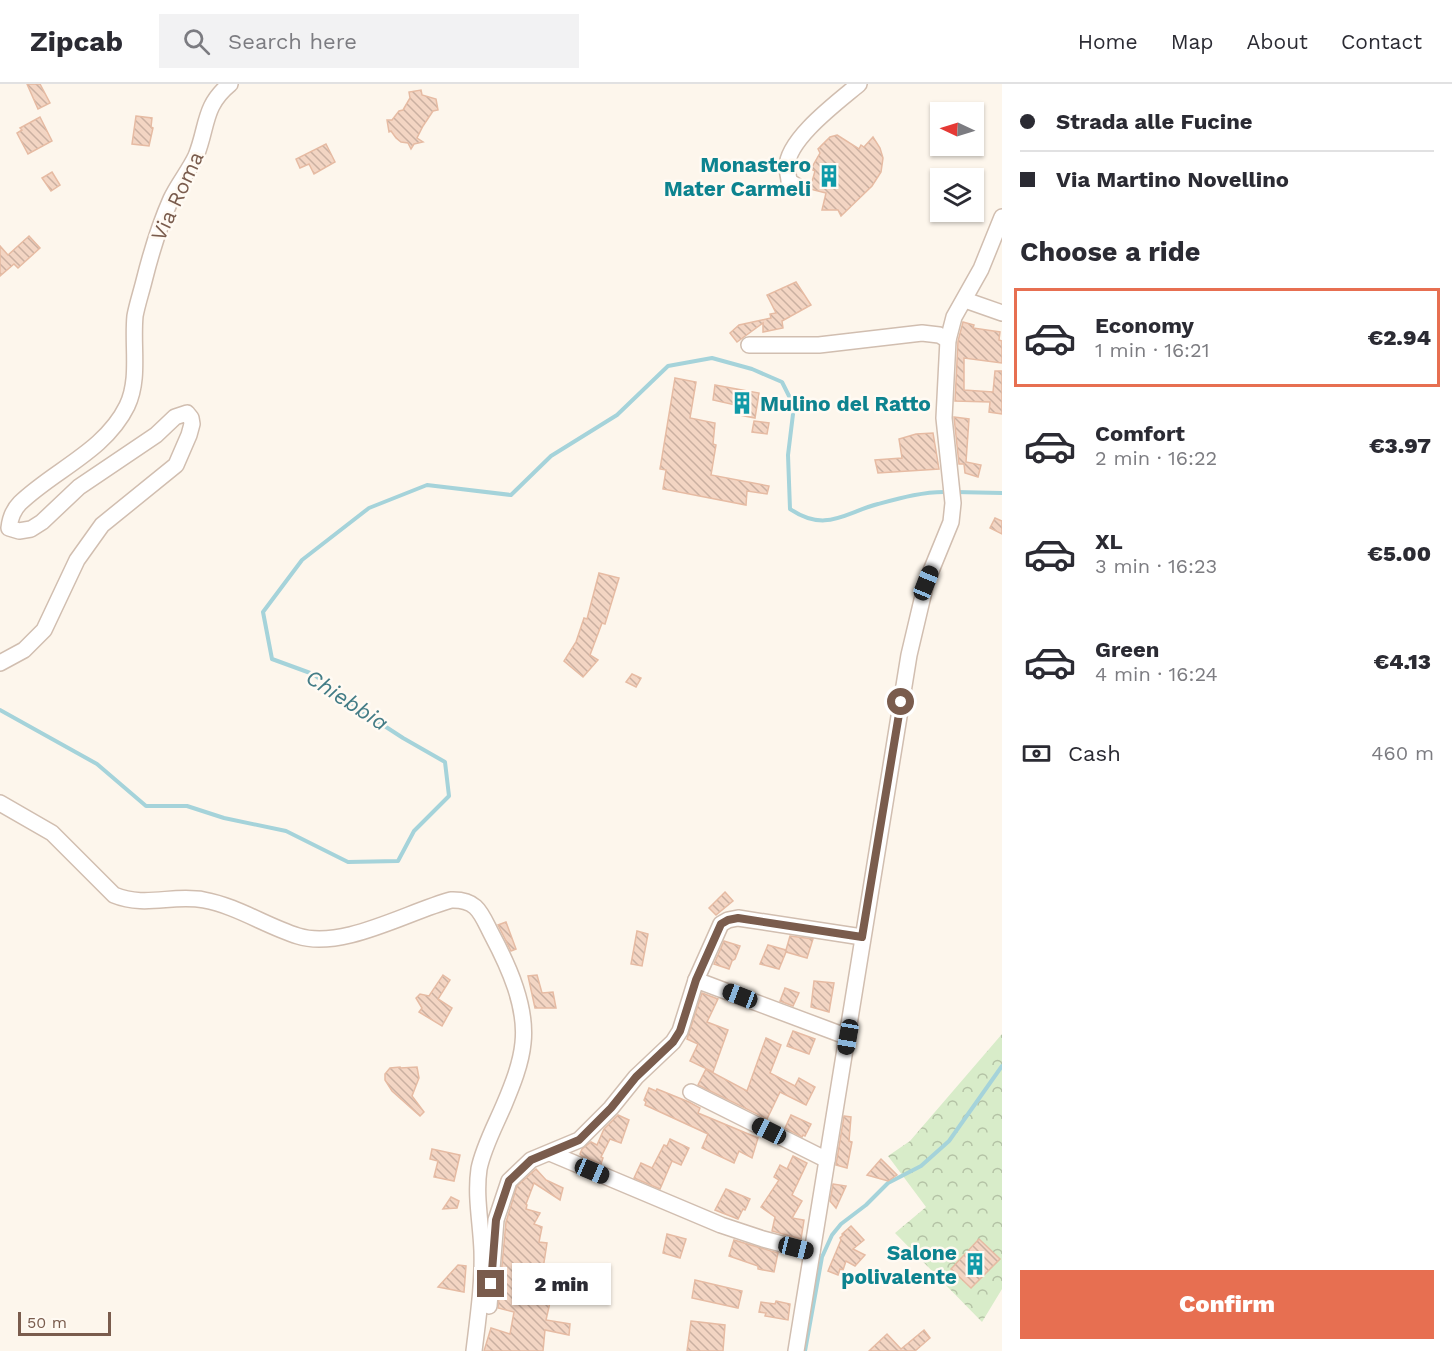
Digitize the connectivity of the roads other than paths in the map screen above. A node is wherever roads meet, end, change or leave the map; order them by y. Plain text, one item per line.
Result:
1 (230, 84) edge
2 (859, 84) edge
3 (798, 187) dead end
4 (1002, 217) edge
5 (965, 300) junction
6 (1002, 313) edge
7 (948, 340) junction
8 (749, 345) dead end
9 (0, 663) edge
10 (0, 803) edge
11 (862, 937) junction
12 (696, 980) junction
13 (848, 1037) junction
14 (691, 1092) dead end
15 (550, 1153) junction
16 (827, 1160) junction
17 (812, 1252) junction
18 (474, 1351) edge
19 (482, 1351) edge
20 (796, 1351) edge

1 - 9 street, Via Roma
2 - 3 street
4 - 5 street
5 - 6 street
5 - 7 street
7 - 8 street
7 - 11 street
10 - 18 street
11 - 12 street
11 - 13 street
12 - 13 street
12 - 15 street
13 - 16 street
14 - 16 street
15 - 17 street
15 - 19 street
16 - 17 street
17 - 20 street

